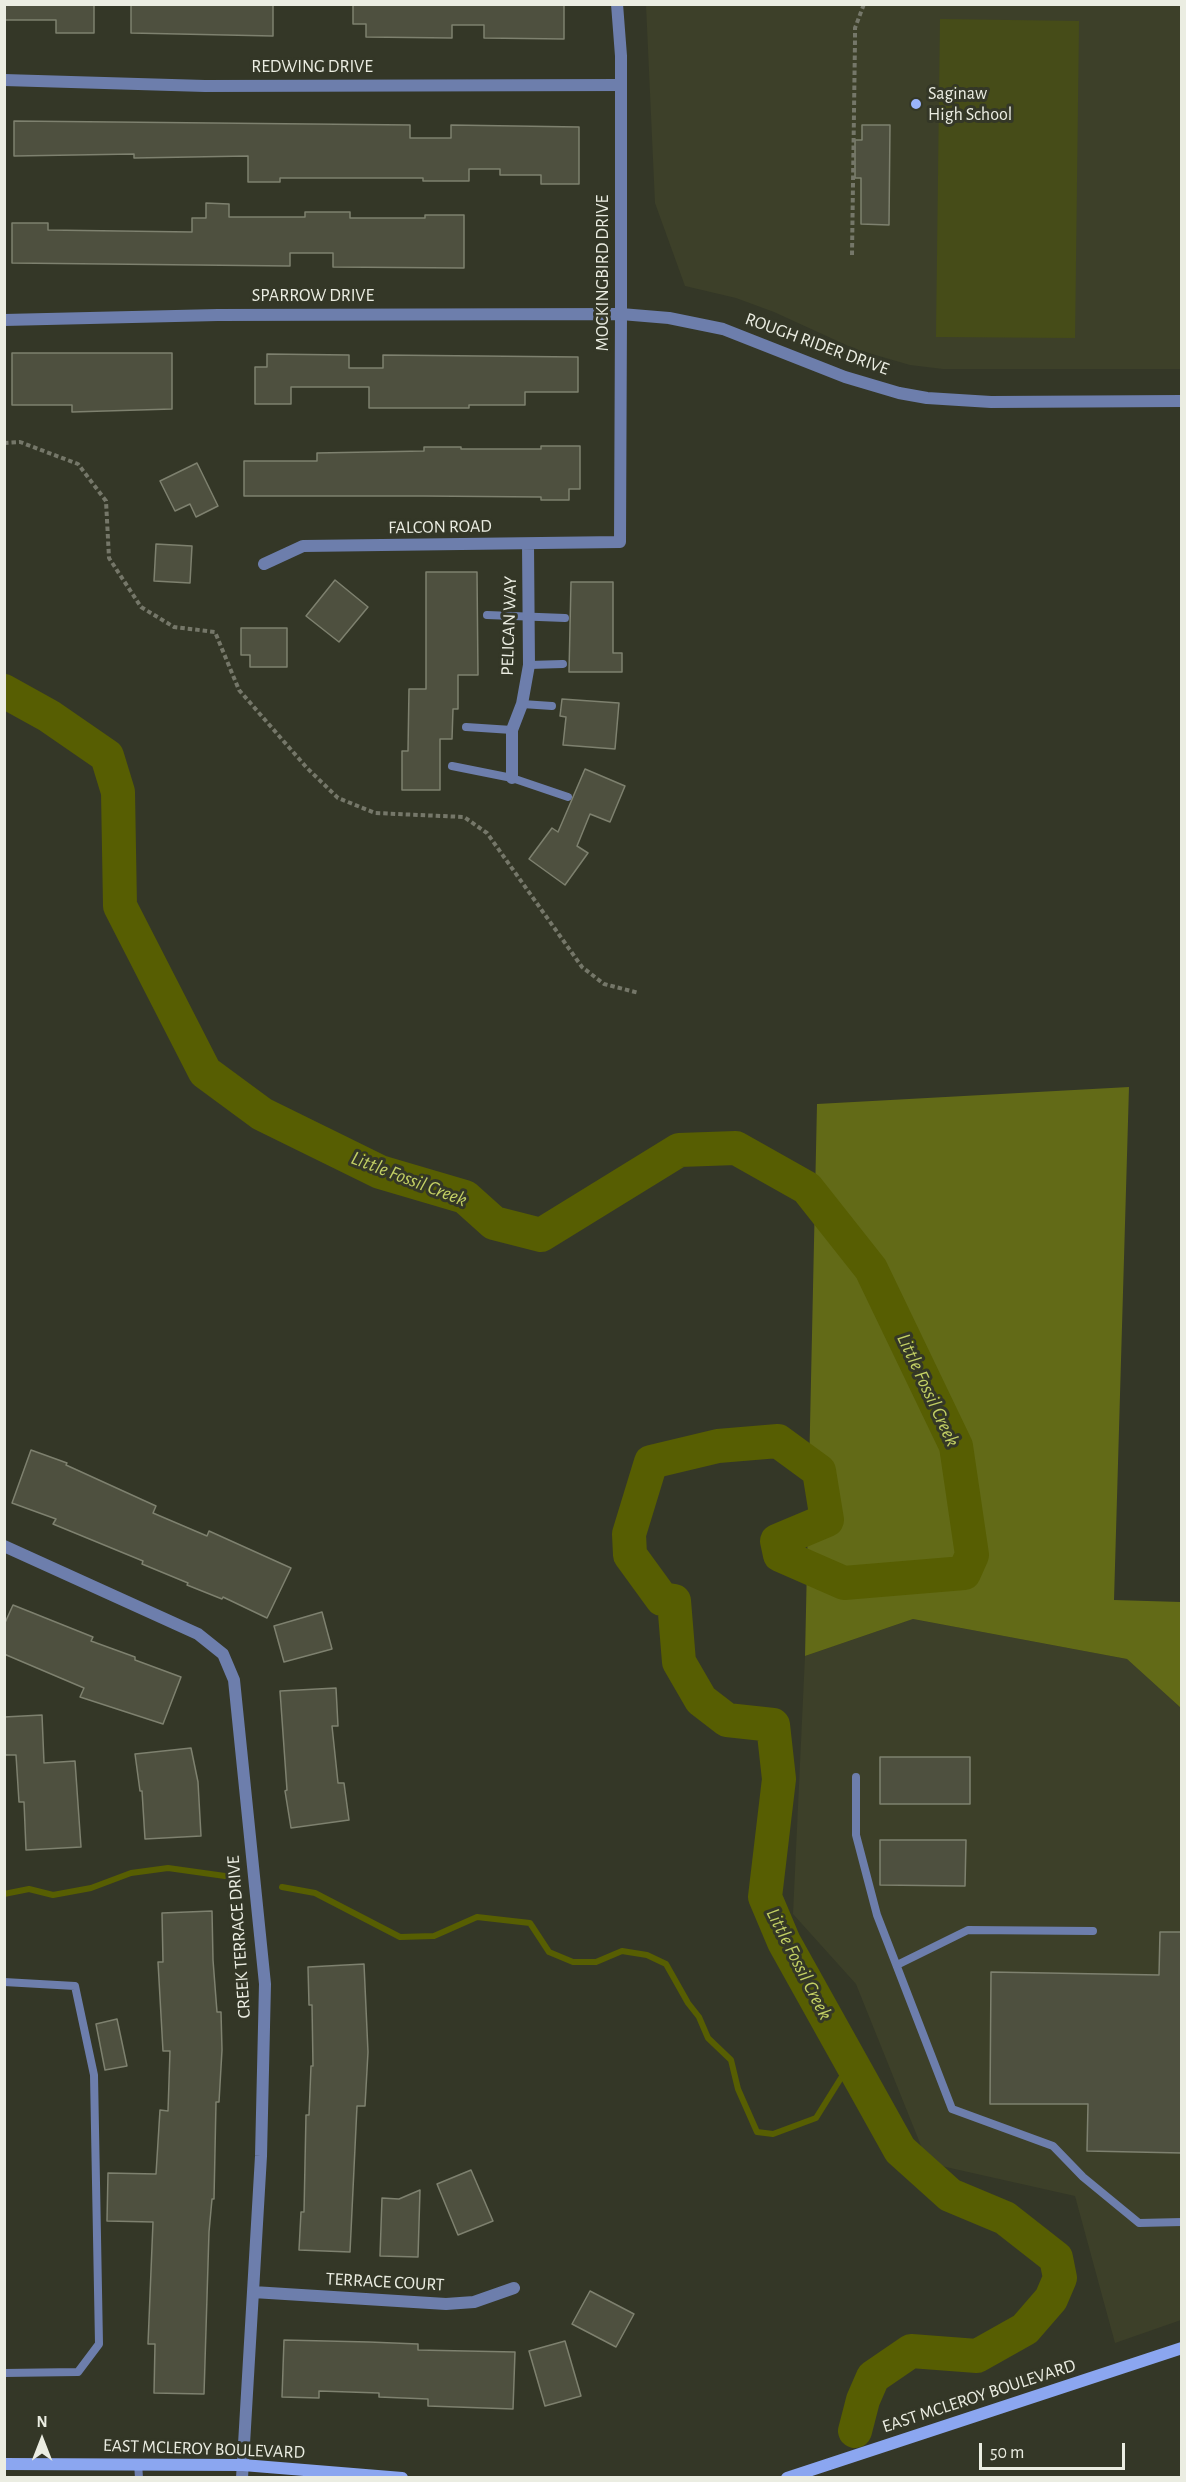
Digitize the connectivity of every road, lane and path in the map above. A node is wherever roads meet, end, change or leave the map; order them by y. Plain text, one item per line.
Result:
1 (617, 4) edge
2 (864, 4) edge
3 (4, 80) edge
4 (621, 85) junction
5 (852, 255) dead end
6 (621, 314) junction
7 (4, 320) edge
8 (1182, 401) edge
9 (4, 443) edge
10 (620, 542) joint
11 (528, 544) junction
12 (264, 564) dead end
13 (487, 615) dead end
14 (530, 617) junction
15 (565, 618) dead end
16 (563, 664) dead end
17 (529, 665) junction
18 (522, 704) junction
19 (552, 706) dead end
20 (466, 728) dead end
21 (512, 730) junction
22 (452, 766) dead end
23 (512, 778) junction
24 (568, 797) dead end
25 (639, 993) dead end
26 (4, 1546) edge
27 (856, 1777) dead end
28 (1093, 1931) dead end
29 (897, 1965) junction
30 (4, 1982) edge
31 (1182, 2222) edge
32 (514, 2288) dead end
33 (253, 2292) junction
34 (1182, 2348) edge
35 (4, 2373) edge
36 (138, 2463) junction
37 (4, 2464) edge
38 (242, 2471) edge
39 (815, 2473) edge
40 (401, 2477) edge
41 (138, 2478) edge
42 (787, 2478) edge

1 - 4 street, MOCKINGBIRD DRIVE
2 - 5 path
3 - 4 street, REDWING DRIVE
4 - 6 street, MOCKINGBIRD DRIVE
6 - 7 street, SPARROW DRIVE
6 - 8 street, ROUGH RIDER DRIVE
6 - 10 street, MOCKINGBIRD DRIVE
9 - 25 path
10 - 11 street, FALCON ROAD
11 - 12 street, FALCON ROAD
11 - 14 street, PELICAN WAY
13 - 14 lane
14 - 15 lane
14 - 17 street, PELICAN WAY
16 - 17 lane
17 - 18 street, PELICAN WAY
18 - 19 lane
18 - 21 street, PELICAN WAY
20 - 21 lane
21 - 23 street, PELICAN WAY
22 - 23 lane
23 - 24 lane
26 - 33 street, CREEK TERRACE DRIVE
27 - 29 lane
28 - 29 lane
29 - 31 lane
30 - 35 lane
32 - 33 street, TERRACE COURT
33 - 38 street, CREEK TERRACE DRIVE
34 - 39 main road, EAST MCLEROY BOULEVARD
36 - 37 main road, EAST MCLEROY BOULEVARD
36 - 38 main road, EAST MCLEROY BOULEVARD
36 - 41 lane
38 - 40 main road, EAST MCLEROY BOULEVARD
39 - 42 main road, EAST MCLEROY BOULEVARD

